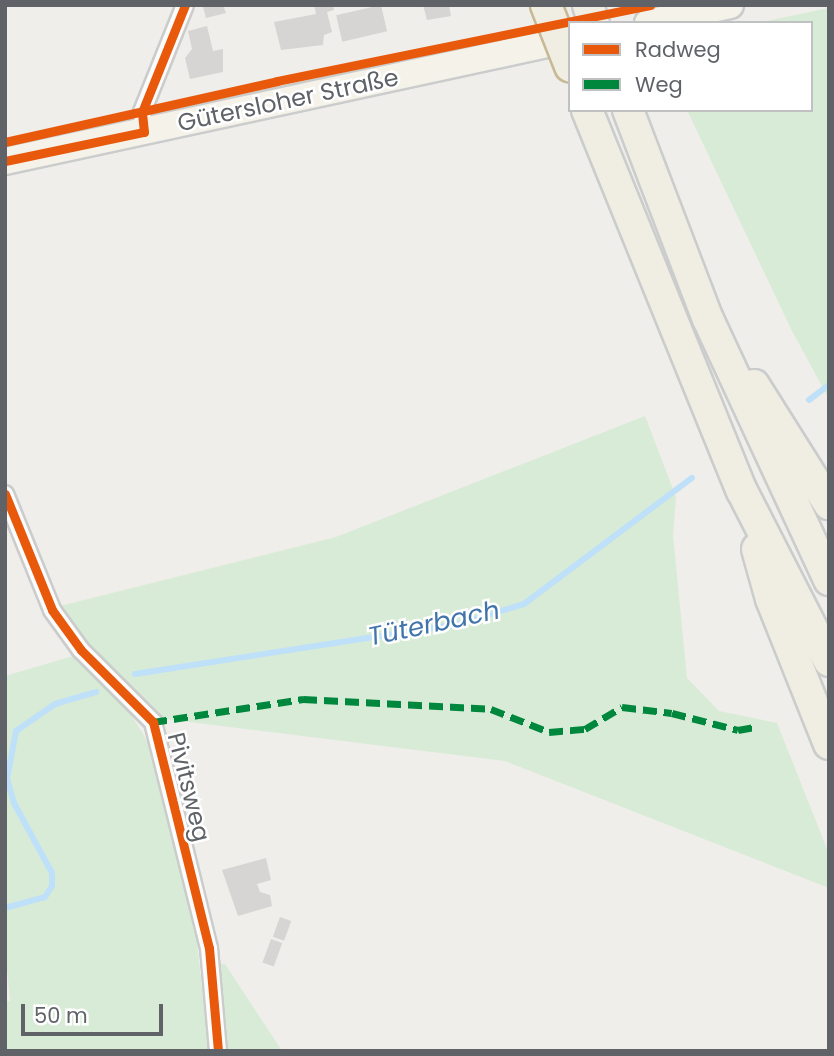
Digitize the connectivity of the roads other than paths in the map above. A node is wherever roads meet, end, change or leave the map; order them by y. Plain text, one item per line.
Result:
1 (186, 5) edge
2 (546, 5) edge
3 (730, 5) edge
4 (657, 21) edge
5 (568, 40) edge
6 (568, 61) edge
7 (588, 112) edge
8 (629, 112) edge
9 (144, 132) junction
10 (5, 161) edge
11 (708, 319) junction
12 (741, 491) junction
13 (5, 494) edge
14 (829, 504) edge
15 (829, 580) edge
16 (829, 661) edge
17 (829, 744) edge
18 (218, 1051) edge

1 - 9 street
2 - 6 highway, bridge
3 - 4 main road
5 - 9 main road, Gütersloher Straße
7 - 12 highway
8 - 11 highway
9 - 10 main road, Gütersloher Straße
11 - 14 highway
11 - 15 highway
12 - 16 highway
12 - 17 highway
13 - 18 street, Pivitsweg

